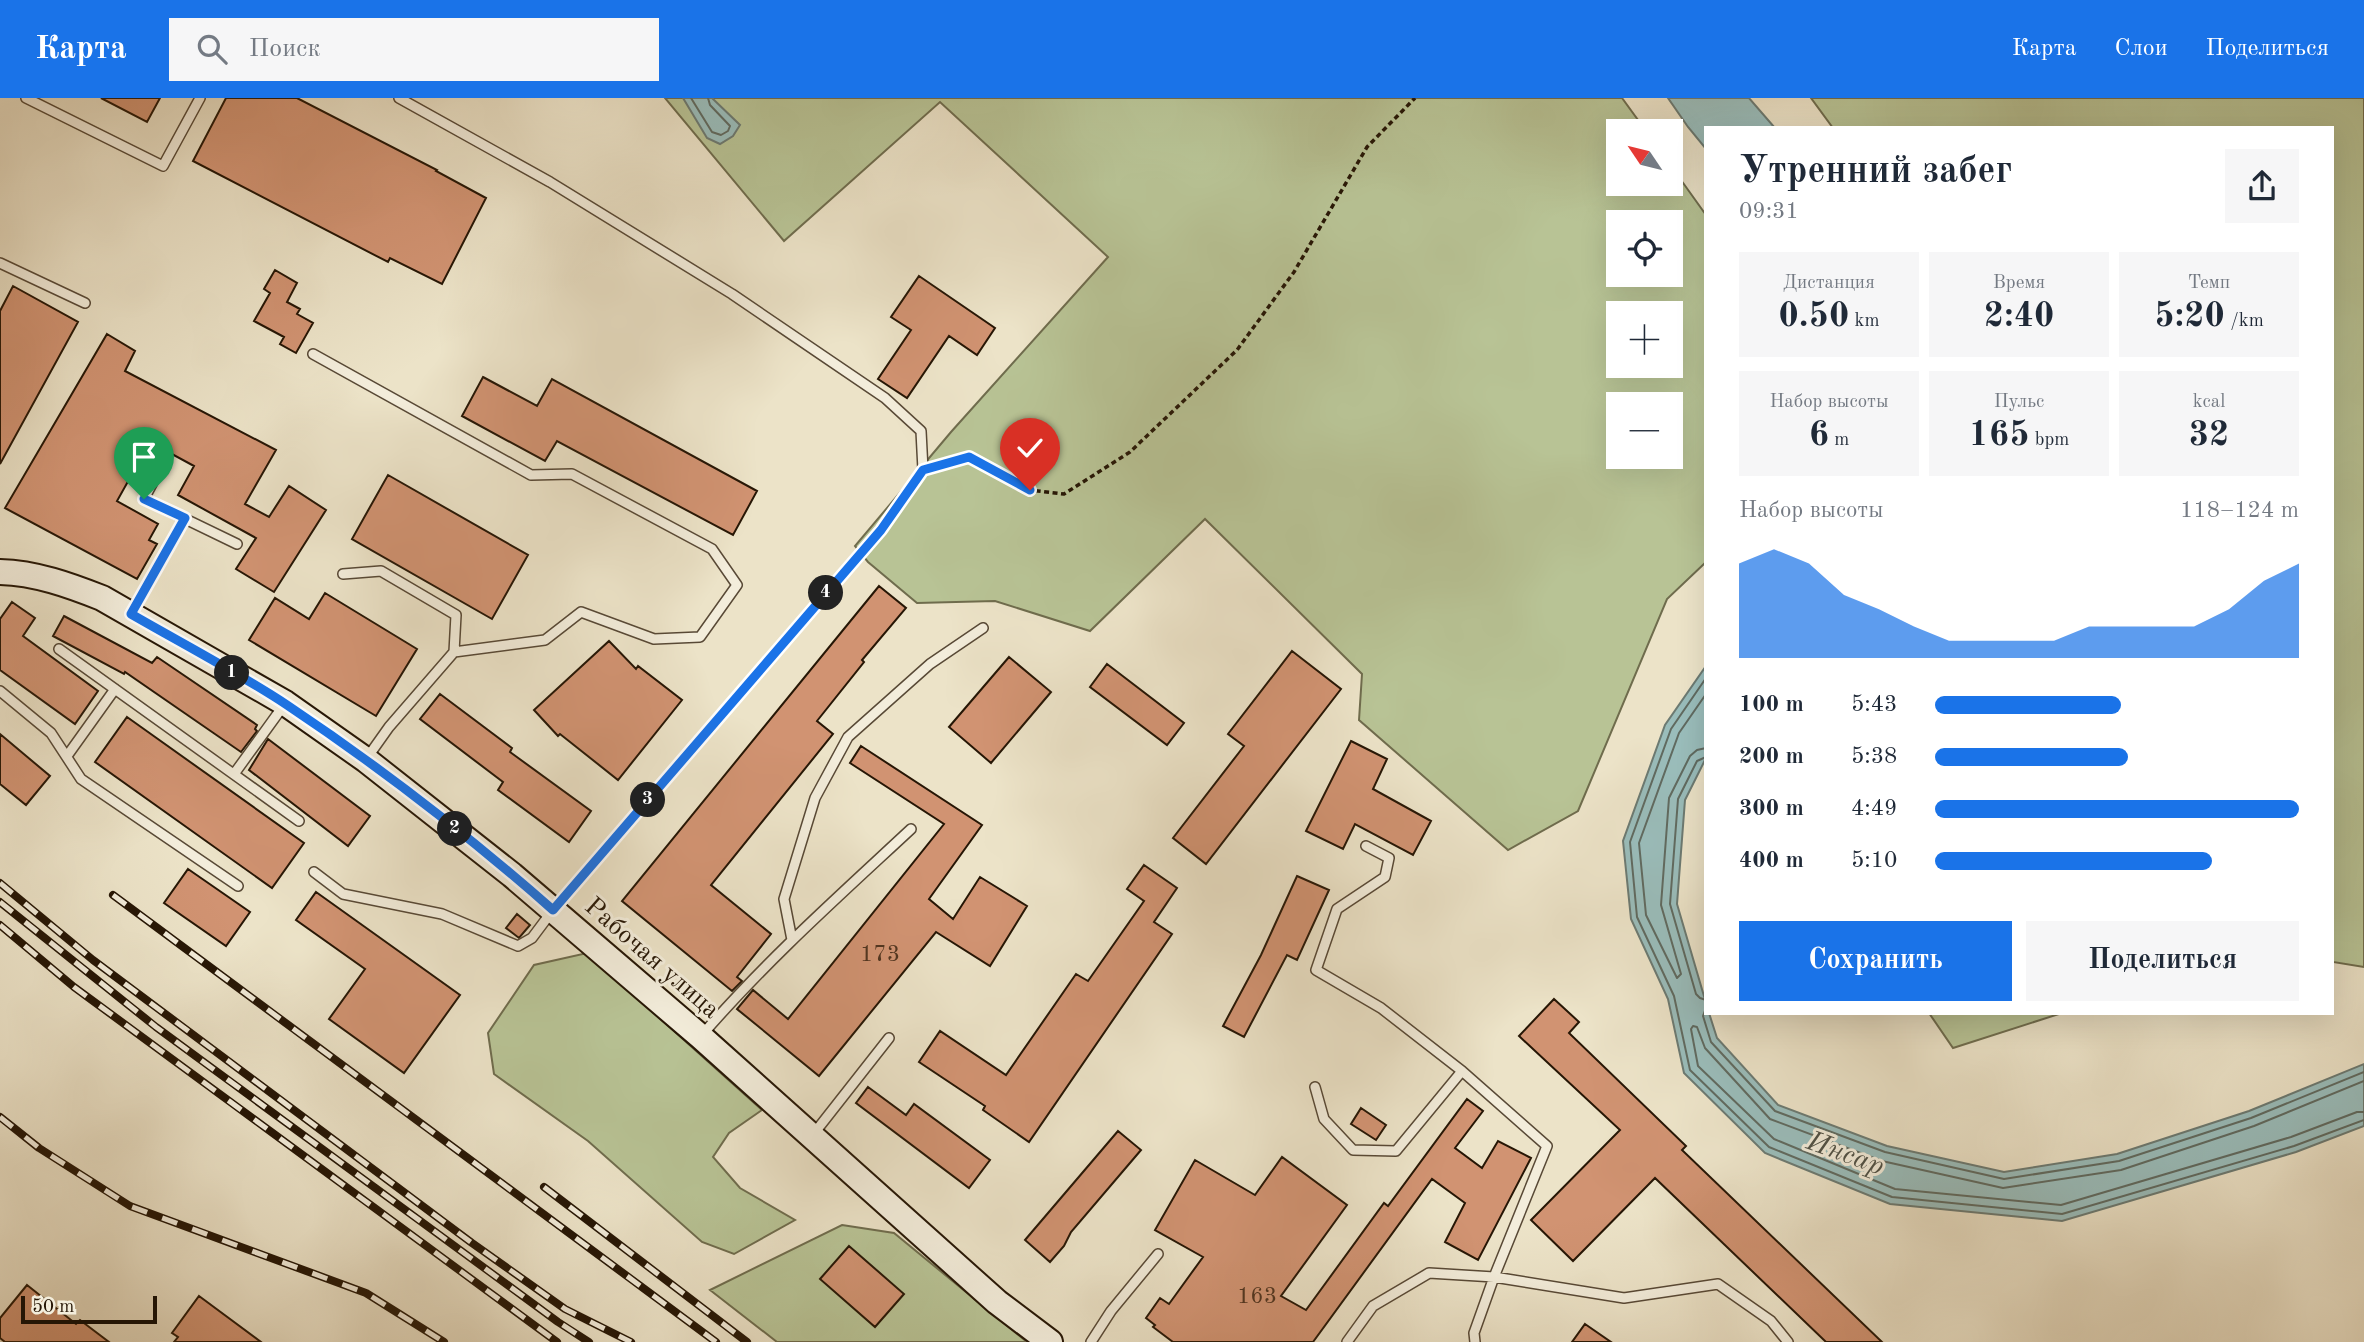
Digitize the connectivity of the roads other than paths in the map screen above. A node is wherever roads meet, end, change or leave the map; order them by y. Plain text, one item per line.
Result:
1 (26, 98) edge
2 (200, 98) edge
3 (399, 98) edge
4 (1, 265) edge
5 (85, 303) dead end
6 (313, 354) dead end
7 (160, 469) dead end
8 (185, 518) junction
9 (237, 544) dead end
10 (0, 572) edge
11 (343, 574) dead end
12 (131, 614) junction
13 (983, 628) dead end
14 (59, 649) dead end
15 (454, 652) junction
16 (115, 689) junction
17 (0, 691) edge
18 (285, 703) junction
19 (67, 756) junction
20 (366, 760) junction
21 (234, 774) junction
22 (299, 821) dead end
23 (911, 829) dead end
24 (1366, 846) dead end
25 (314, 872) dead end
26 (238, 886) dead end
27 (553, 910) junction
28 (792, 940) junction
29 (701, 1037) junction
30 (889, 1038) dead end
31 (1462, 1071) junction
32 (1315, 1087) dead end
33 (811, 1137) junction
34 (1158, 1254) dead end
35 (1493, 1277) junction
36 (1050, 1342) edge
37 (1091, 1342) edge
38 (1347, 1342) edge
39 (1475, 1342) edge
40 (1788, 1342) edge

1 - 2 lane
3 - 27 lane
4 - 5 lane
6 - 15 lane
7 - 8 lane
8 - 9 lane
8 - 12 lane
10 - 12 street, Рабочая улица
11 - 15 lane
12 - 18 street, Рабочая улица
13 - 28 lane
14 - 16 lane
15 - 20 lane
16 - 19 lane
16 - 21 lane
17 - 19 lane
18 - 20 street, Рабочая улица
18 - 21 lane
19 - 26 lane
20 - 27 street, Рабочая улица
21 - 22 lane
23 - 28 lane
24 - 31 lane
25 - 27 lane
27 - 29 street, Рабочая улица
28 - 29 lane
29 - 33 street, Рабочая улица
30 - 33 lane
31 - 32 lane
31 - 35 lane
33 - 36 street, Рабочая улица
34 - 37 lane
35 - 38 lane
35 - 39 lane
35 - 40 lane

